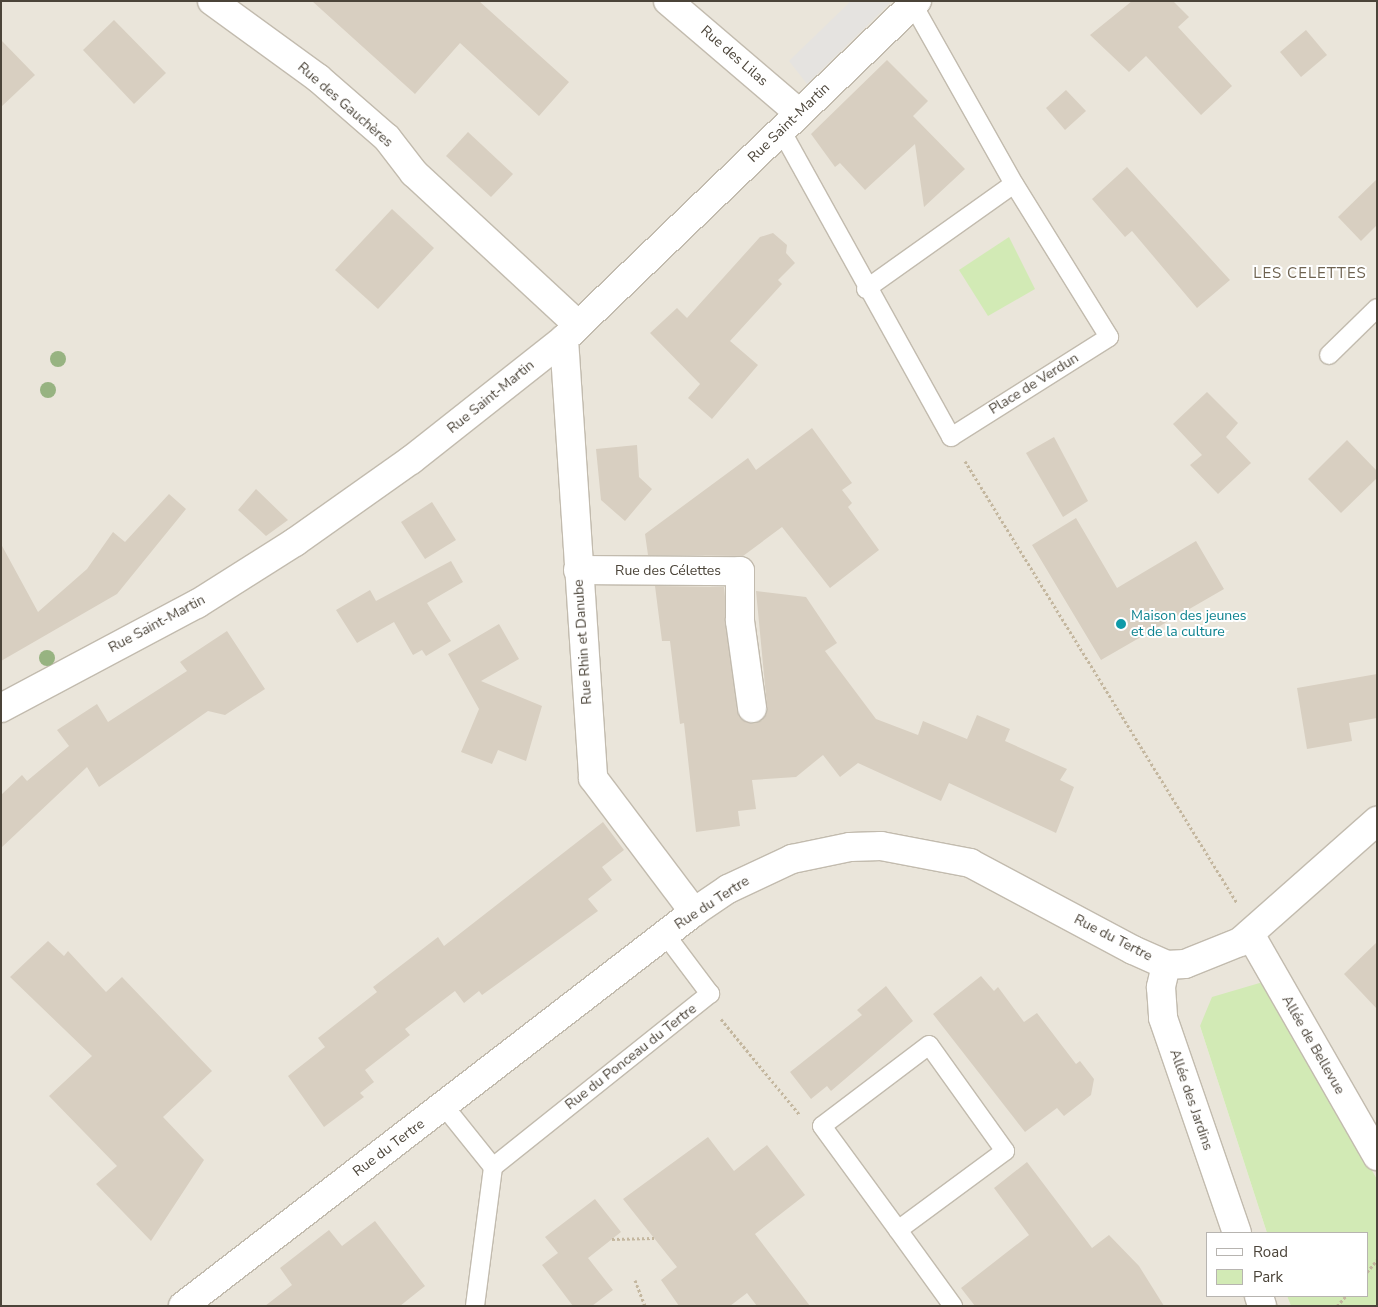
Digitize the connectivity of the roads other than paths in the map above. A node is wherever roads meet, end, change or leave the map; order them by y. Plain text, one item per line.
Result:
1 (212, 1) edge
2 (668, 1) edge
3 (915, 3) edge
4 (790, 122) junction
5 (1014, 184) junction
6 (866, 290) junction
7 (1377, 308) edge
8 (571, 331) junction
9 (1329, 355) dead end
10 (578, 570) junction
11 (1, 708) edge
12 (752, 708) dead end
13 (1377, 821) edge
14 (694, 912) junction
15 (665, 934) junction
16 (1250, 934) junction
17 (1166, 965) junction
18 (444, 1106) junction
19 (1377, 1156) edge
20 (493, 1167) junction
21 (898, 1230) junction
22 (1237, 1232) edge
23 (481, 1302) edge
24 (183, 1306) edge
25 (953, 1306) edge

1 - 8 street, Rue des Gauchères
2 - 4 street, Rue des Lilas
3 - 4 street, Rue Saint-Martin
3 - 5 lane, Place de Verdun
4 - 6 lane
4 - 8 street, Rue Saint-Martin
5 - 6 lane
5 - 6 lane, Place de Verdun
7 - 9 lane
8 - 10 street, Rue Rhin et Danube
8 - 11 street, Rue Saint-Martin
10 - 12 street, Rue des Célettes
10 - 14 street, Rue Rhin et Danube
13 - 16 street, Rue du Tertre
14 - 15 street, Rue du Tertre
14 - 17 street, Rue du Tertre
15 - 18 street, Rue du Tertre
15 - 20 lane, Rue du Ponceau du Tertre
16 - 17 street, Rue du Tertre
16 - 19 street, Allée de Bellevue
17 - 22 street, Allée des Jardins
18 - 20 lane
18 - 24 street, Rue du Tertre
20 - 23 lane
21 - 21 lane
21 - 25 lane

